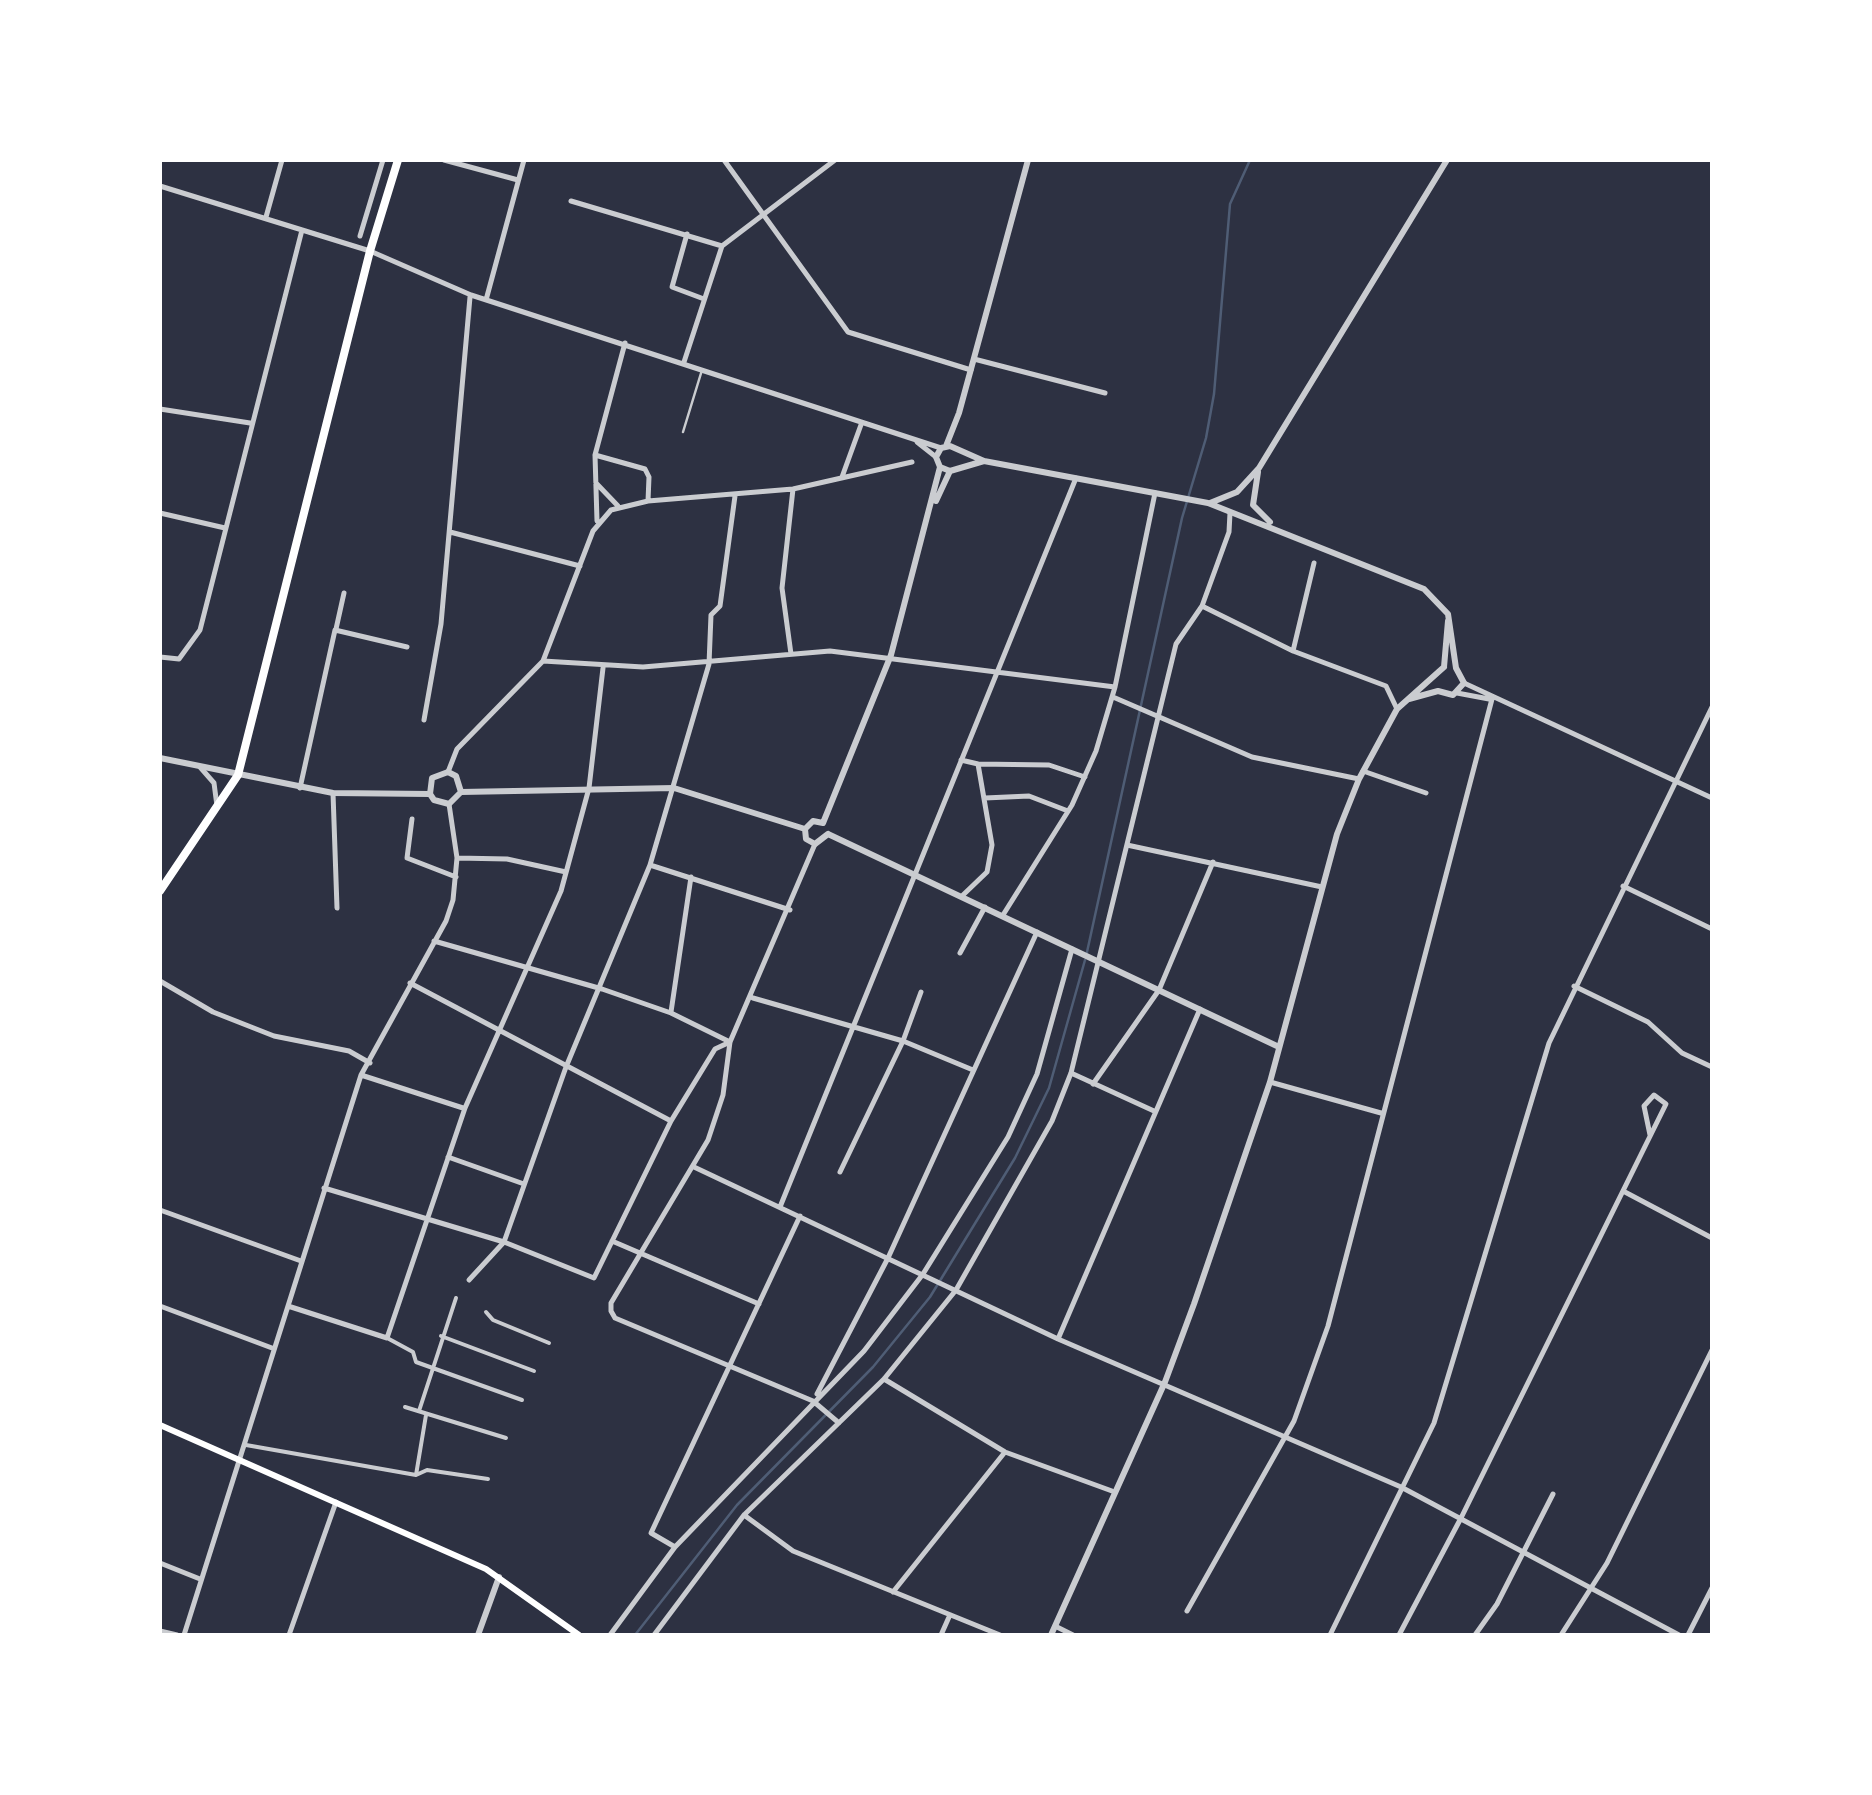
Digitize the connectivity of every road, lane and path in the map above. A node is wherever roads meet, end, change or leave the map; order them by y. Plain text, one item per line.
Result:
1 (282, 160) edge
2 (383, 160) edge
3 (398, 160) edge
4 (444, 160) edge
5 (524, 160) edge
6 (724, 160) edge
7 (835, 160) edge
8 (1028, 160) edge
9 (1447, 160) edge
10 (519, 180) junction
11 (160, 186) edge
12 (571, 201) dead end
13 (761, 214) junction
14 (266, 217) junction
15 (302, 230) junction
16 (687, 234) junction
17 (360, 236) dead end
18 (722, 246) junction
19 (370, 251) junction
20 (470, 295) junction
21 (704, 299) junction
22 (486, 300) junction
23 (624, 342) junction
24 (974, 360) junction
25 (684, 362) junction
26 (703, 368) junction
27 (972, 370) junction
28 (1105, 394) dead end
29 (160, 410) edge
30 (862, 422) junction
31 (250, 423) junction
32 (683, 432) dead end
33 (915, 440) junction
34 (950, 448) junction
35 (595, 455) junction
36 (936, 457) junction
37 (912, 462) dead end
38 (984, 462) junction
39 (959, 466) junction
40 (940, 467) junction
41 (1259, 468) junction
42 (950, 471) junction
43 (842, 477) junction
44 (1076, 478) junction
45 (594, 481) junction
46 (793, 489) junction
47 (1154, 493) junction
48 (1234, 494) junction
49 (735, 496) junction
50 (648, 501) junction
51 (1253, 502) junction
52 (1208, 504) junction
53 (618, 506) junction
54 (1229, 512) junction
55 (160, 513) edge
56 (929, 516) junction
57 (1244, 517) junction
58 (598, 522) junction
59 (225, 528) junction
60 (1278, 529) junction
61 (450, 532) junction
62 (1229, 532) junction
63 (1314, 563) dead end
64 (580, 566) junction
65 (344, 594) dead end
66 (1202, 606) junction
67 (1448, 614) junction
68 (336, 630) junction
69 (406, 647) dead end
70 (1293, 651) junction
71 (791, 654) junction
72 (892, 656) junction
73 (160, 657) edge
74 (543, 662) junction
75 (709, 664) junction
76 (603, 668) junction
77 (1444, 668) junction
78 (1456, 668) junction
79 (999, 671) junction
80 (1435, 679) junction
81 (1464, 683) junction
82 (1115, 687) junction
83 (1439, 691) junction
84 (1457, 694) junction
85 (1113, 696) junction
86 (1492, 699) junction
87 (1400, 706) junction
88 (1712, 706) edge
89 (1156, 717) junction
90 (424, 720) dead end
91 (160, 758) edge
92 (961, 760) junction
93 (978, 764) junction
94 (198, 766) junction
95 (448, 772) junction
96 (238, 775) junction
97 (1361, 775) junction
98 (1085, 777) junction
99 (1676, 780) junction
100 (300, 788) junction
101 (589, 788) junction
102 (674, 788) junction
103 (461, 792) junction
104 (333, 793) junction
105 (1426, 793) dead end
106 (430, 794) junction
107 (985, 798) junction
108 (1712, 798) edge
109 (449, 804) junction
110 (217, 807) junction
111 (1068, 811) junction
112 (412, 820) dead end
113 (823, 822) junction
114 (805, 829) junction
115 (828, 834) junction
116 (814, 844) junction
117 (1127, 845) junction
118 (457, 858) junction
119 (1213, 862) junction
120 (650, 864) junction
121 (566, 872) junction
122 (916, 874) junction
123 (458, 877) junction
124 (691, 877) junction
125 (1623, 886) junction
126 (1322, 887) junction
127 (160, 891) edge
128 (963, 896) junction
129 (986, 906) junction
130 (337, 908) dead end
131 (790, 910) junction
132 (1002, 915) junction
133 (1712, 930) edge
134 (1037, 932) junction
135 (434, 941) junction
136 (1074, 950) junction
137 (960, 952) dead end
138 (1098, 961) junction
139 (528, 969) junction
140 (160, 981) edge
141 (410, 983) junction
142 (1574, 986) junction
143 (602, 989) junction
144 (1159, 990) junction
145 (921, 992) dead end
146 (752, 997) junction
147 (1200, 1009) junction
148 (671, 1013) junction
149 (854, 1028) junction
150 (498, 1029) junction
151 (903, 1041) junction
152 (730, 1042) junction
153 (1279, 1047) junction
154 (370, 1063) junction
155 (566, 1067) junction
156 (1712, 1067) edge
157 (974, 1070) junction
158 (1072, 1072) junction
159 (362, 1076) junction
160 (1270, 1082) junction
161 (1093, 1084) junction
162 (464, 1108) junction
163 (1154, 1111) junction
164 (1380, 1113) junction
165 (670, 1121) junction
166 (1650, 1135) junction
167 (448, 1157) junction
168 (694, 1167) junction
169 (840, 1172) dead end
170 (524, 1184) junction
171 (324, 1188) junction
172 (1622, 1191) junction
173 (780, 1207) junction
174 (160, 1210) edge
175 (800, 1216) junction
176 (427, 1218) junction
177 (1712, 1238) edge
178 (612, 1241) junction
179 (504, 1242) junction
180 (642, 1254) junction
181 (888, 1258) junction
182 (301, 1261) junction
183 (925, 1275) junction
184 (469, 1280) dead end
185 (953, 1289) junction
186 (456, 1298) dead end
187 (760, 1304) junction
188 (160, 1306) edge
189 (287, 1306) junction
190 (486, 1312) dead end
191 (440, 1336) junction
192 (387, 1338) junction
193 (1058, 1339) junction
194 (549, 1343) dead end
195 (272, 1348) junction
196 (1712, 1350) edge
197 (431, 1367) junction
198 (730, 1367) junction
199 (534, 1372) dead end
200 (884, 1379) junction
201 (1164, 1382) junction
202 (522, 1400) dead end
203 (813, 1401) junction
204 (404, 1407) dead end
205 (418, 1411) junction
206 (426, 1414) junction
207 (839, 1423) junction
208 (160, 1424) edge
209 (1287, 1435) junction
210 (506, 1438) dead end
211 (246, 1445) junction
212 (1004, 1452) junction
213 (240, 1459) junction
214 (416, 1475) junction
215 (488, 1480) dead end
216 (1401, 1488) junction
217 (1112, 1491) junction
218 (1553, 1494) dead end
219 (336, 1502) junction
220 (744, 1515) junction
221 (1460, 1518) junction
222 (675, 1547) junction
223 (1524, 1550) junction
224 (160, 1563) edge
225 (500, 1576) junction
226 (200, 1579) junction
227 (1593, 1588) junction
228 (1712, 1588) edge
229 (893, 1592) junction
230 (1187, 1611) dead end
231 (949, 1617) junction
232 (1055, 1626) junction
233 (160, 1632) edge
234 (181, 1635) edge
235 (289, 1635) edge
236 (478, 1635) edge
237 (579, 1635) edge
238 (610, 1635) edge
239 (654, 1635) edge
240 (941, 1635) edge
241 (1000, 1635) edge
242 (1050, 1635) edge
243 (1072, 1635) edge
244 (1330, 1635) edge
245 (1399, 1635) edge
246 (1475, 1635) edge
247 (1561, 1635) edge
248 (1679, 1635) edge
249 (1688, 1635) edge

1 - 14 street
2 - 17 street
3 - 19 main road
4 - 10 street
5 - 10 street
6 - 13 street
7 - 13 street
8 - 24 street
9 - 41 street
10 - 22 street
11 - 14 street
12 - 16 street
13 - 18 street
13 - 27 street
14 - 15 street
15 - 19 street
15 - 31 street
16 - 18 street
16 - 21 street
18 - 21 street
19 - 20 street
19 - 96 main road
20 - 22 street
20 - 61 street
21 - 25 street
22 - 23 street
23 - 25 street
23 - 35 street
24 - 27 street
24 - 28 street
25 - 26 street
26 - 30 street
26 - 32 lane
27 - 34 street
29 - 31 street
30 - 33 street
30 - 43 street
31 - 59 street
33 - 34 street
33 - 36 street
34 - 36 street
34 - 38 street
34 - 39 street
35 - 45 street
35 - 50 street
36 - 40 street
37 - 43 street
38 - 39 street
38 - 44 street
39 - 42 street
40 - 42 street
40 - 56 street
41 - 48 street
41 - 51 street
42 - 56 street
43 - 46 street
44 - 47 street
44 - 79 street
45 - 53 street
45 - 58 street
46 - 49 street
46 - 71 street
47 - 52 street
47 - 82 street
48 - 51 street
48 - 52 street
48 - 54 street
49 - 50 street
49 - 75 street
50 - 53 street
51 - 57 street
51 - 60 street
52 - 54 street
53 - 58 street
54 - 57 street
54 - 62 street
55 - 59 street
56 - 72 street
57 - 60 street
57 - 62 street
58 - 64 street
59 - 73 street
60 - 67 street
61 - 64 street
61 - 90 street
62 - 66 street
63 - 70 street
64 - 74 street
65 - 68 street
66 - 70 street
66 - 89 street
67 - 77 street
67 - 78 street
68 - 69 street
68 - 100 street
70 - 87 street
71 - 72 street
71 - 75 street
72 - 79 street
72 - 113 street
74 - 76 street
74 - 95 street
75 - 76 street
75 - 102 street
76 - 101 street
77 - 78 street
77 - 80 street
78 - 81 street
79 - 82 street
79 - 92 street
80 - 83 street
80 - 87 street
81 - 84 street
81 - 86 street
82 - 85 street
83 - 84 street
83 - 87 street
84 - 86 street
85 - 89 street
85 - 98 street
86 - 99 street
86 - 164 street
87 - 97 street
88 - 99 street
89 - 97 street
89 - 117 street
91 - 94 street
92 - 93 street
92 - 122 street
93 - 98 street
93 - 107 street
94 - 96 street
94 - 110 street
95 - 103 street
95 - 106 street
96 - 100 street
96 - 110 main road
97 - 105 street
97 - 126 street
98 - 111 street
99 - 108 street
99 - 125 street
100 - 104 street
101 - 102 street
101 - 103 street
101 - 121 street
102 - 114 street
102 - 120 street
103 - 109 street
104 - 106 street
104 - 130 street
106 - 109 street
107 - 111 street
107 - 128 street
109 - 118 street
110 - 127 main road
111 - 132 street
112 - 123 street
113 - 114 street
113 - 115 street
114 - 116 street
115 - 116 street
115 - 122 street
116 - 131 street
117 - 119 street
117 - 138 street
118 - 121 street
118 - 123 street
119 - 126 street
119 - 144 street
120 - 124 street
120 - 143 street
121 - 139 street
122 - 128 street
122 - 149 street
123 - 135 street
124 - 131 street
124 - 148 street
125 - 133 street
125 - 142 street
126 - 153 street
128 - 129 street
129 - 132 street
129 - 137 street
131 - 146 street
132 - 134 street
134 - 136 street
134 - 157 street
135 - 139 street
135 - 141 street
136 - 138 street
136 - 183 street
138 - 144 street
138 - 158 street
139 - 143 street
139 - 150 street
140 - 154 street
141 - 150 street
141 - 154 street
142 - 156 street
142 - 216 street
143 - 148 street
143 - 155 street
144 - 147 street
144 - 161 street
145 - 151 street
146 - 149 street
146 - 152 street
147 - 153 street
147 - 163 street
148 - 152 street
149 - 151 street
149 - 173 street
150 - 155 street
150 - 162 street
151 - 157 street
151 - 169 street
152 - 165 street
152 - 168 street
153 - 160 street
154 - 159 street
155 - 165 street
155 - 170 street
157 - 181 street
158 - 161 street
158 - 185 street
159 - 162 street
159 - 171 street
160 - 164 street
160 - 201 street
161 - 163 street
162 - 167 street
163 - 193 street
164 - 209 street
165 - 178 street
166 - 166 street
166 - 172 street
167 - 170 street
167 - 176 street
168 - 173 street
168 - 180 street
170 - 179 street
171 - 176 street
171 - 182 street
172 - 177 street
172 - 221 street
173 - 175 street
174 - 182 street
175 - 181 street
175 - 187 street
176 - 179 street
176 - 192 street
178 - 179 street
178 - 180 street
179 - 184 street
180 - 187 street
180 - 198 street
181 - 183 street
181 - 203 street
182 - 189 street
183 - 185 street
183 - 203 street
185 - 193 street
185 - 200 street
186 - 191 street
187 - 198 street
188 - 195 street
189 - 192 street
189 - 195 street
190 - 194 street
191 - 197 street
191 - 199 street
192 - 197 street
193 - 201 street
195 - 211 street
196 - 227 street
197 - 202 street
197 - 205 street
198 - 203 street
198 - 222 street
200 - 207 street
200 - 212 street
201 - 209 street
201 - 217 street
203 - 207 street
203 - 222 street
204 - 205 street
205 - 206 street
206 - 210 street
206 - 214 street
207 - 220 street
208 - 213 main road
209 - 216 street
209 - 230 street
211 - 213 street
211 - 214 street
212 - 217 street
212 - 229 street
213 - 219 main road
213 - 226 street
214 - 215 street
216 - 221 street
216 - 244 street
217 - 232 street
218 - 223 street
219 - 225 main road
219 - 235 street
220 - 229 street
220 - 239 street
221 - 223 street
221 - 245 street
222 - 238 street
223 - 227 street
223 - 246 street
224 - 226 street
225 - 236 street
225 - 237 main road
226 - 234 street
227 - 247 street
227 - 248 street
228 - 249 street
229 - 231 street
231 - 240 street
231 - 241 street
232 - 242 street
232 - 243 street
233 - 234 street

